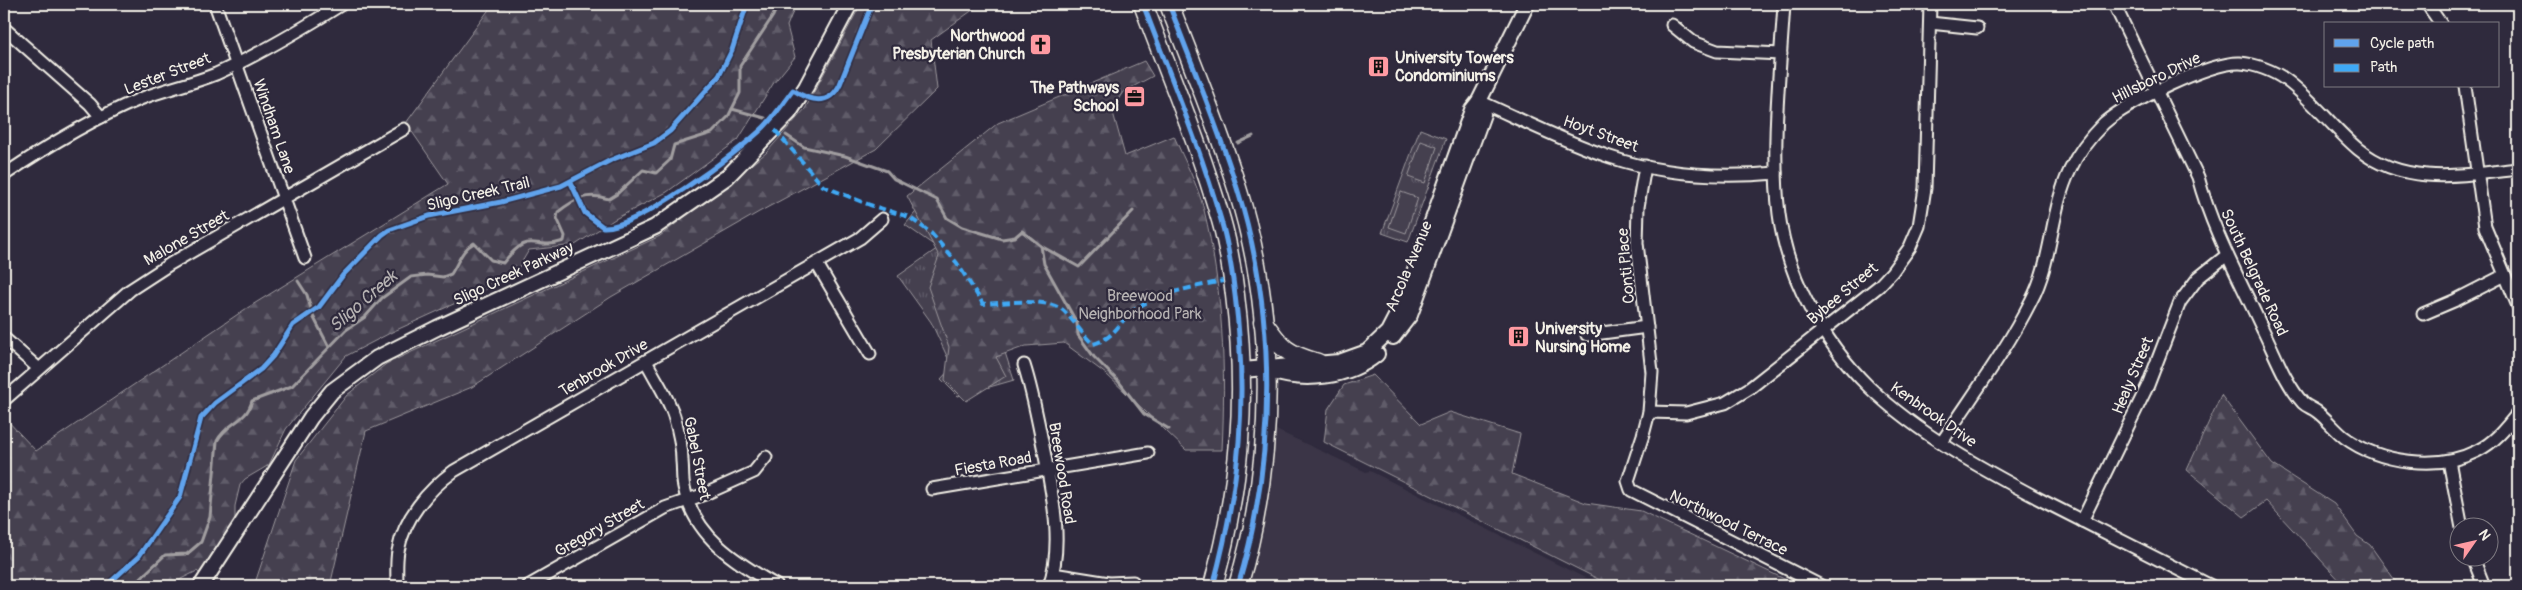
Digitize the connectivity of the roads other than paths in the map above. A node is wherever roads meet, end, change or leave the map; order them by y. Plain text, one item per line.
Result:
1 (215, 4) edge
2 (342, 4) edge
3 (850, 4) edge
4 (1143, 4) edge
5 (1169, 4) edge
6 (1527, 4) edge
7 (1784, 4) edge
8 (1930, 4) edge
9 (2114, 4) edge
10 (2427, 4) edge
11 (2440, 22) edge
12 (1930, 23) junction
13 (1672, 25) dead end
14 (4, 28) edge
15 (1977, 28) dead end
16 (1781, 54) junction
17 (236, 63) junction
18 (2465, 88) edge
19 (2156, 93) junction
20 (1479, 101) junction
21 (101, 117) junction
22 (404, 129) dead end
23 (1645, 166) junction
24 (2518, 169) edge
25 (1776, 173) junction
26 (2477, 174) junction
27 (4, 175) edge
28 (284, 200) junction
29 (882, 219) dead end
30 (2228, 255) junction
31 (305, 258) dead end
32 (817, 264) junction
33 (2505, 275) junction
34 (2518, 306) edge
35 (2423, 314) dead end
36 (1262, 320) junction
37 (1647, 327) junction
38 (1824, 331) junction
39 (1586, 335) dead end
40 (4, 338) edge
41 (870, 354) dead end
42 (646, 361) junction
43 (1318, 363) junction
44 (1024, 365) dead end
45 (38, 368) junction
46 (1242, 370) junction
47 (1266, 370) junction
48 (4, 400) edge
49 (1648, 412) junction
50 (2518, 413) edge
51 (1942, 442) junction
52 (1148, 453) dead end
53 (766, 457) dead end
54 (2449, 461) junction
55 (1237, 467) junction
56 (1047, 470) junction
57 (1628, 481) joint
58 (932, 489) dead end
59 (688, 500) junction
60 (2460, 518) edge
61 (2082, 521) junction
62 (2477, 568) edge
63 (1053, 574) junction
64 (548, 581) edge
65 (1133, 582) dead end
66 (201, 586) edge
67 (397, 586) edge
68 (528, 586) edge
69 (777, 586) edge
70 (1049, 586) edge
71 (1213, 586) edge
72 (1237, 586) edge
73 (1821, 586) edge
74 (2211, 586) edge
75 (2484, 586) edge

1 - 17 street, Windham Lane
2 - 17 street, Lester Street
3 - 66 street, Sligo Creek Parkway
4 - 46 main road
5 - 36 main road
6 - 20 street, Arcola Avenue
7 - 16 street, Kenbrook Drive
8 - 12 street, Bybee Street
9 - 19 street, South Belgrade Road
10 - 11 street
12 - 15 street
12 - 38 street, Bybee Street
13 - 16 street
14 - 21 street
16 - 25 street, Kenbrook Drive
17 - 21 street, Lester Street
17 - 28 street, Windham Lane
18 - 26 street
19 - 26 street, Hillsboro Drive
19 - 30 street, South Belgrade Road
19 - 51 street, Hillsboro Drive
20 - 23 street, Hoyt Street
20 - 43 street, Arcola Avenue
20 - 47 street, Arcola Avenue
21 - 27 street, Lester Street
22 - 28 street, Malone Street
23 - 25 street, Hoyt Street
23 - 37 street, Conti Place
24 - 26 street, Hillsboro Drive
25 - 38 street, Kenbrook Drive
26 - 33 street
28 - 31 street, Windham Lane
28 - 45 street, Malone Street
29 - 32 street, Tenbrook Drive
30 - 54 street, South Belgrade Road
30 - 61 street, Healy Street
32 - 41 street
32 - 42 street, Tenbrook Drive
33 - 34 street
33 - 35 street
36 - 43 main road
36 - 47 main road
37 - 39 street
37 - 49 street, Conti Place
38 - 49 street, Bybee Street
38 - 51 street, Kenbrook Drive
40 - 45 street
42 - 59 street, Gabel Street
42 - 67 street, Tenbrook Drive
43 - 47 street, Arcola Avenue
44 - 56 street, Breewood Road
45 - 48 street, Malone Street
46 - 47 street, Arcola Avenue
46 - 55 main road
47 - 72 main road
49 - 57 street, Conti Place
50 - 54 street, South Belgrade Road
51 - 61 street, Kenbrook Drive
52 - 56 street, Fiesta Road
53 - 59 street, Gregory Street
54 - 60 street
55 - 71 main road
55 - 72 main road
56 - 58 street, Fiesta Road
56 - 63 street, Breewood Road
57 - 73 street, Northwood Terrace
59 - 64 street, Gregory Street
59 - 69 street, Gabel Street
61 - 74 street, Kenbrook Drive
62 - 75 street
63 - 65 street
63 - 70 street, Breewood Road
64 - 68 street, Gregory Street

